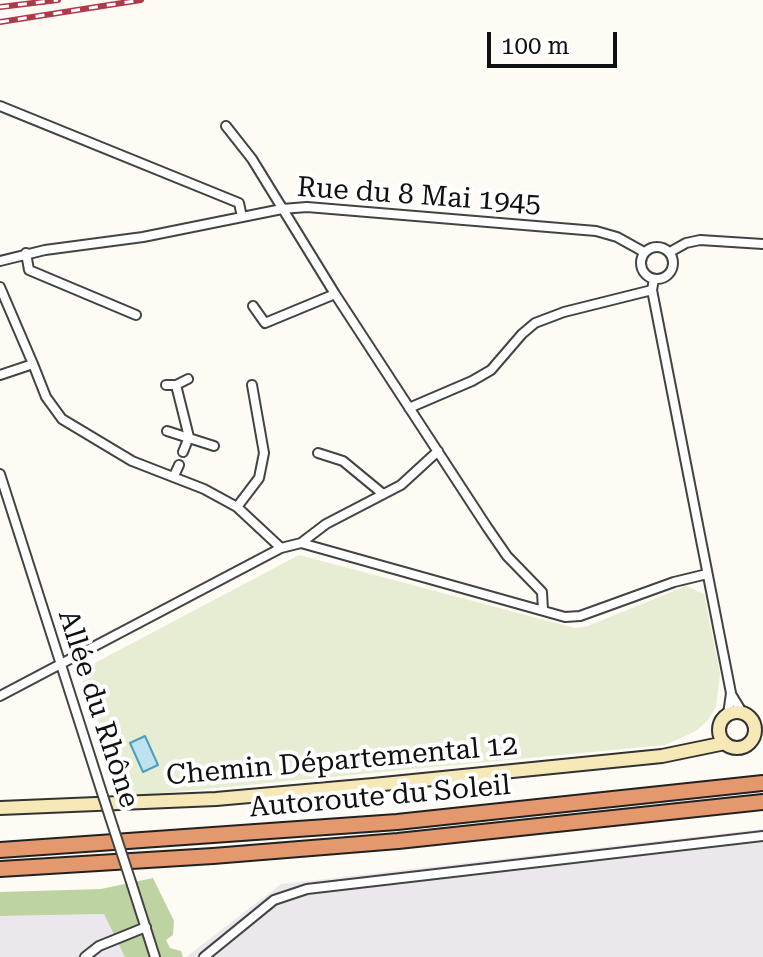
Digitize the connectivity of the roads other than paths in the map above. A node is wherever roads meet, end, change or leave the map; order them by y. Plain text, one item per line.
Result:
1 (0, 106) edge
2 (226, 126) dead end
3 (282, 209) junction
4 (242, 217) junction
5 (763, 244) edge
6 (644, 252) junction
7 (670, 252) junction
8 (26, 253) junction
9 (0, 261) edge
10 (654, 279) junction
11 (0, 287) edge
12 (652, 290) junction
13 (335, 294) junction
14 (253, 306) dead end
15 (136, 315) dead end
16 (33, 364) junction
17 (0, 375) edge
18 (188, 379) dead end
19 (166, 385) dead end
20 (176, 385) junction
21 (252, 385) dead end
22 (409, 408) junction
23 (167, 431) dead end
24 (189, 437) junction
25 (214, 446) dead end
26 (438, 451) junction
27 (183, 452) dead end
28 (318, 453) dead end
29 (179, 465) dead end
30 (0, 474) edge
31 (174, 476) junction
32 (383, 494) junction
33 (237, 507) junction
34 (301, 543) junction
35 (281, 548) junction
36 (707, 574) junction
37 (543, 610) junction
38 (60, 664) junction
39 (731, 693) junction
40 (0, 696) edge
41 (742, 712) junction
42 (728, 714) junction
43 (759, 725) edge
44 (719, 728) junction
45 (758, 737) edge
46 (725, 743) junction
47 (686, 750) junction
48 (763, 783) edge
49 (763, 802) edge
50 (0, 808) edge
51 (763, 836) edge
52 (0, 850) edge
53 (0, 869) edge
54 (146, 927) junction
55 (85, 957) edge
56 (155, 957) edge
57 (204, 957) edge

1 - 4 street
2 - 3 street
3 - 4 street, Rue du 8 Mai 1945
3 - 6 street, Rue du 8 Mai 1945
3 - 13 street
4 - 8 street, Rue du 8 Mai 1945
5 - 7 street
6 - 7 street
6 - 10 street
7 - 10 street
8 - 9 street, Rue du 8 Mai 1945
8 - 15 street
10 - 12 street
11 - 16 street
12 - 22 street
12 - 36 street
13 - 14 street
13 - 22 street
16 - 17 street
16 - 31 street
18 - 20 street
19 - 20 street
20 - 24 street
21 - 33 street
22 - 26 street
23 - 24 street
24 - 25 street
24 - 27 street
26 - 32 street
26 - 37 street
28 - 32 street
29 - 31 street
30 - 38 street, Allée du Rhône
31 - 33 street
32 - 34 street
33 - 35 street
34 - 35 street
34 - 37 street
35 - 38 street
36 - 37 street
36 - 39 street
38 - 40 street
38 - 54 street, Allée du Rhône, bridge
39 - 41 street
39 - 42 street
41 - 42 main road
41 - 43 main road
42 - 44 main road
43 - 45 main road
44 - 46 main road
44 - 47 main road, Chemin Départemental 12
45 - 46 main road
46 - 47 main road, Chemin Départemental 12
47 - 50 main road, Chemin Départemental 12
48 - 52 highway, Autoroute du Soleil
49 - 53 highway, Autoroute du Soleil
51 - 57 street
54 - 55 street
54 - 56 street, Allée du Rhône

